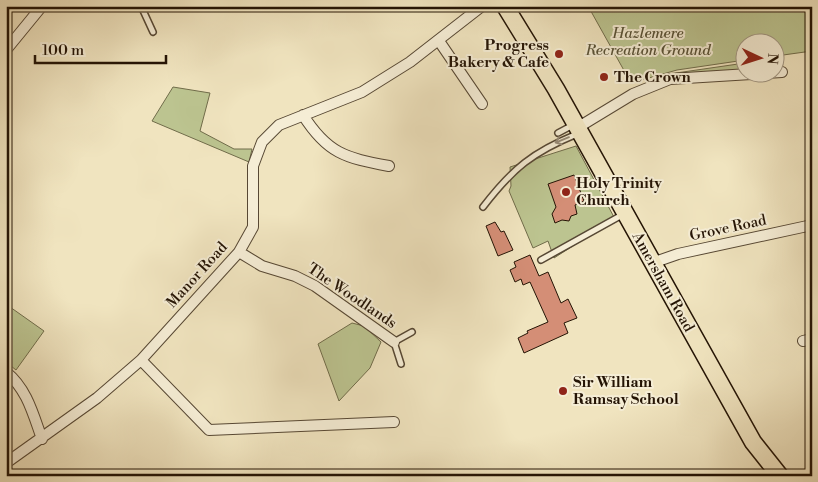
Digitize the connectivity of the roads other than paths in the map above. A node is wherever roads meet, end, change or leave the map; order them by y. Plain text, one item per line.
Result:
1 (42, 6) edge
2 (141, 6) edge
3 (482, 6) edge
4 (506, 6) edge
5 (153, 32) dead end
6 (439, 41) junction
7 (6, 50) edge
8 (736, 75) edge
9 (482, 104) dead end
10 (302, 114) junction
11 (578, 128) junction
12 (558, 133) dead end
13 (389, 166) dead end
14 (483, 207) dead end
15 (624, 213) junction
16 (812, 225) edge
17 (239, 252) junction
18 (541, 260) dead end
19 (652, 263) junction
20 (412, 332) dead end
21 (394, 342) junction
22 (141, 360) junction
23 (402, 364) dead end
24 (6, 372) edge
25 (394, 422) dead end
26 (42, 439) junction
27 (6, 463) edge
28 (780, 476) edge

1 - 7 street
2 - 5 lane
3 - 6 street, Manor Road
4 - 11 main road, Amersham Road
6 - 9 street
6 - 10 street, Manor Road
8 - 11 street
10 - 13 street
10 - 17 street, Manor Road
11 - 12 lane
11 -> 14 lane
11 - 15 main road, Amersham Road
15 - 18 lane
15 - 19 main road, Amersham Road
16 - 19 street, Grove Road
17 - 21 street, The Woodlands
17 - 22 street, Manor Road
19 - 28 main road, Amersham Road
20 - 21 lane
21 - 23 lane
22 - 25 street
22 - 26 street, Manor Road
24 - 26 street
26 - 27 street, Manor Road

